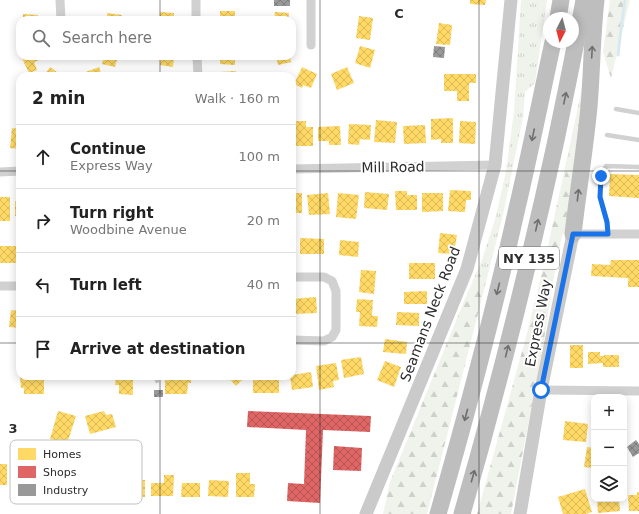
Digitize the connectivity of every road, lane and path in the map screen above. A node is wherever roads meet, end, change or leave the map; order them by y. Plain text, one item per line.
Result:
1 (60, 0) edge
2 (196, 0) edge
3 (311, 0) edge
4 (511, 0) edge
5 (561, 0) edge
6 (584, 0) edge
7 (596, 0) edge
8 (559, 12) edge
9 (61, 16) edge
10 (196, 16) edge
11 (311, 45) dead end
12 (552, 48) edge
13 (197, 60) edge
14 (198, 72) edge
15 (616, 109) dead end
16 (639, 113) edge
17 (607, 135) dead end
18 (639, 140) edge
19 (495, 165) junction
20 (639, 167) edge
21 (296, 168) edge
22 (16, 171) edge
23 (0, 172) edge
24 (573, 234) junction
25 (608, 234) junction
26 (639, 234) edge
27 (296, 277) edge
28 (0, 286) edge
29 (16, 286) edge
30 (296, 340) edge
31 (541, 390) junction
32 (639, 391) edge
33 (366, 514) edge
34 (438, 514) edge
35 (462, 514) edge
36 (520, 514) edge

1 - 9 street
2 - 10 street
3 - 11 street
4 - 19 street, Seamans Neck Road
5 - 8 highway
35 -> 6 highway, NY 135
24 -> 7 highway
12 -> 34 highway, NY 135
13 - 14 street
15 - 16 lane
17 - 18 lane
19 - 21 street, Mill Road
19 - 33 street, Seamans Neck Road
20 - 25 lane
22 - 23 street
24 - 25 street
24 - 31 street, Express Way
25 - 26 street
27 - 30 street
28 - 29 street
31 - 32 street
31 - 36 street, Express Way

